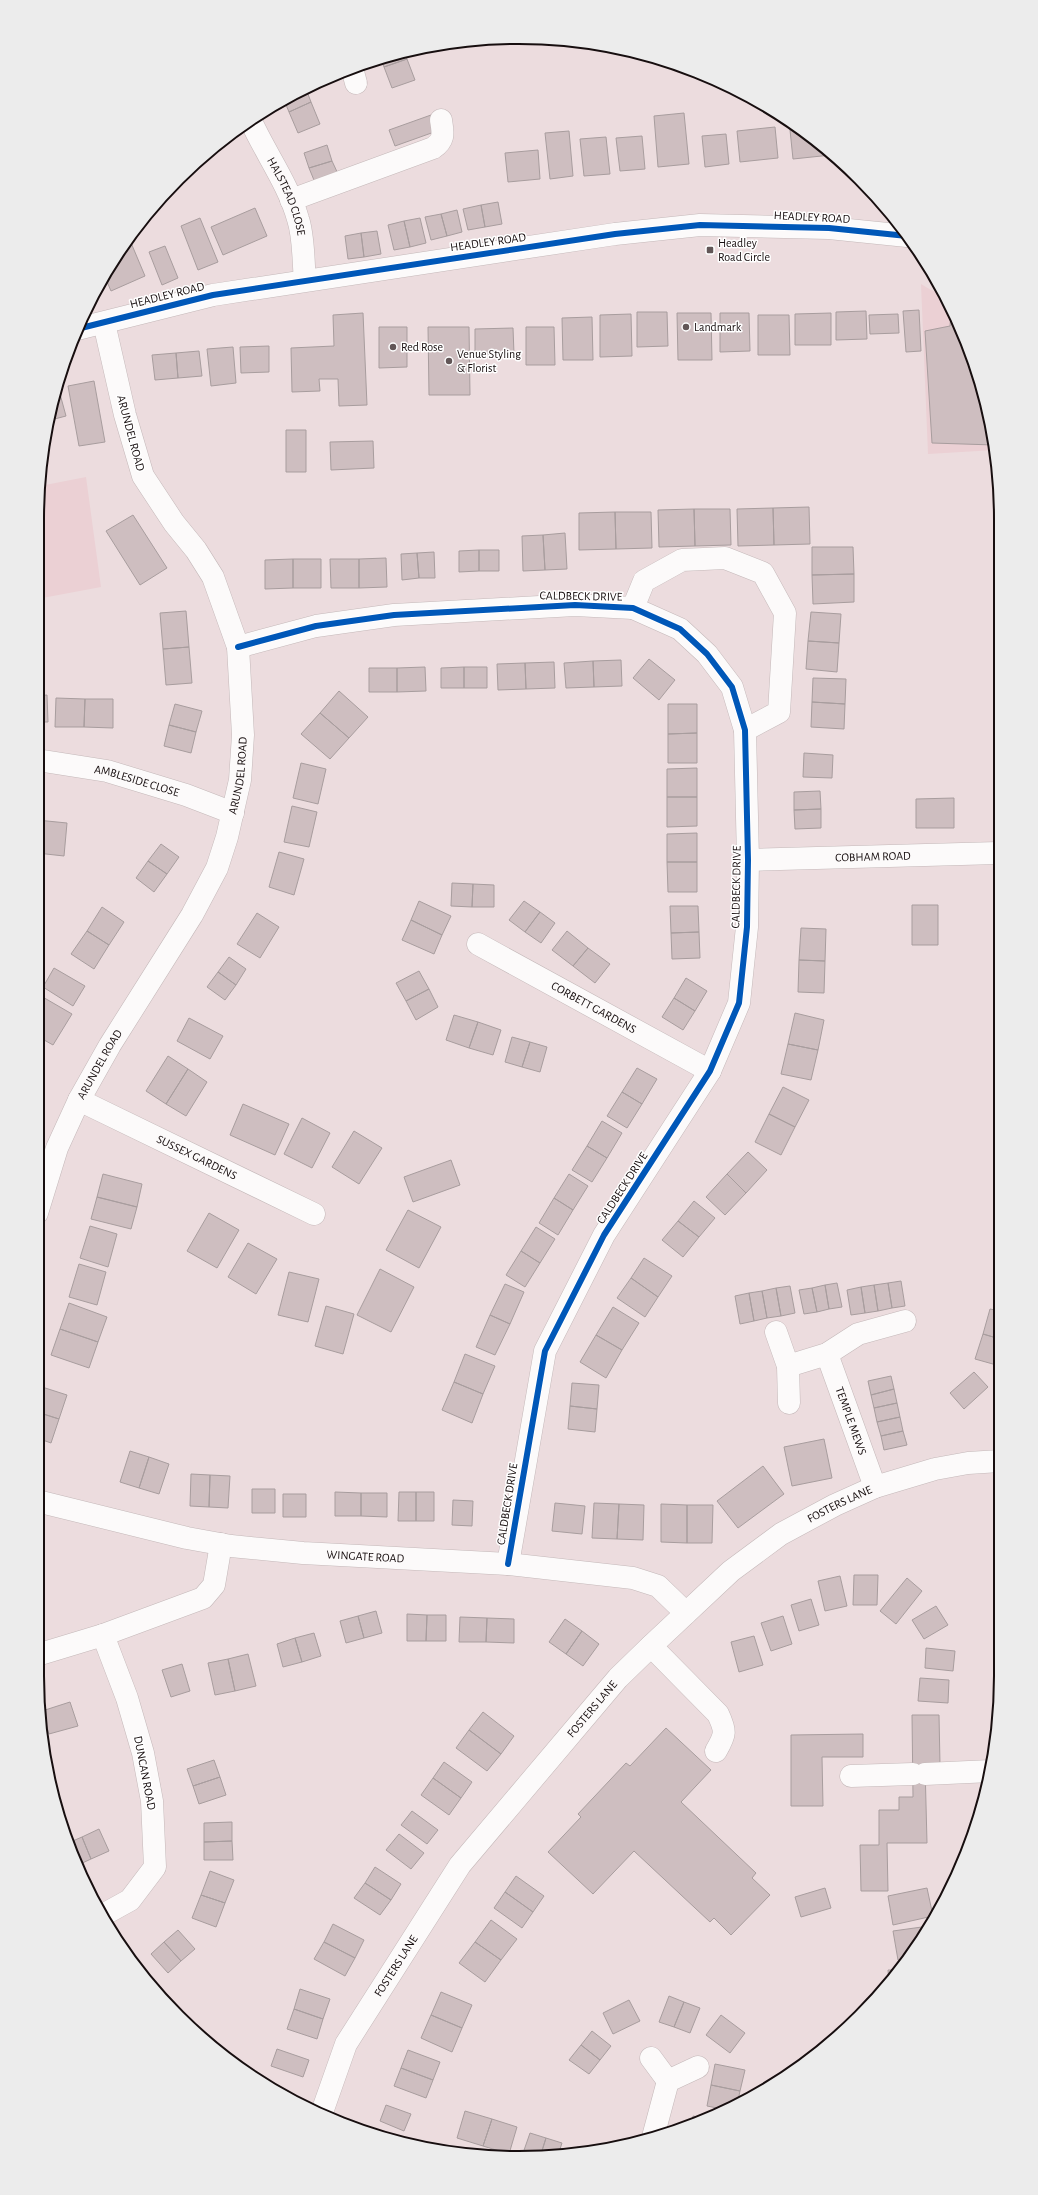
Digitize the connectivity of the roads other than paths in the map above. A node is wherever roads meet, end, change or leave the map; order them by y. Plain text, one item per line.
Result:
1 (441, 120) dead end
2 (253, 126) edge
3 (291, 200) junction
4 (900, 235) edge
5 (305, 280) junction
6 (104, 323) junction
7 (84, 327) edge
8 (633, 608) junction
9 (238, 647) junction
10 (745, 730) junction
11 (44, 761) edge
12 (233, 813) junction
13 (994, 853) edge
14 (748, 860) junction
15 (478, 944) dead end
16 (710, 1071) junction
17 (79, 1100) junction
18 (44, 1190) edge
19 (314, 1214) dead end
20 (905, 1321) dead end
21 (776, 1332) dead end
22 (827, 1354) junction
23 (788, 1366) junction
24 (789, 1403) dead end
25 (994, 1462) edge
26 (875, 1487) junction
27 (44, 1502) edge
28 (221, 1544) junction
29 (508, 1564) junction
30 (686, 1613) junction
31 (103, 1635) junction
32 (651, 1646) junction
33 (44, 1653) edge
34 (716, 1750) dead end
35 (984, 1771) edge
36 (852, 1776) dead end
37 (107, 1913) edge
38 (650, 2058) dead end
39 (698, 2067) dead end
40 (668, 2081) junction
41 (323, 2109) edge
42 (654, 2132) edge

1 - 3 street
2 - 3 street, HALSTEAD CLOSE
3 - 5 street, HALSTEAD CLOSE
4 - 5 street, HEADLEY ROAD
5 - 6 street, HEADLEY ROAD
6 - 7 street, HEADLEY ROAD
6 - 9 street, ARUNDEL ROAD
8 - 9 street, CALDBECK DRIVE
8 - 10 street, CALDBECK DRIVE
8 - 10 street, CALDBECK DRIVE
9 - 12 street, ARUNDEL ROAD
10 - 14 street, CALDBECK DRIVE
11 - 12 street, AMBLESIDE CLOSE
12 - 17 street, ARUNDEL ROAD
13 - 14 street, COBHAM ROAD
14 - 16 street, CALDBECK DRIVE
15 - 16 street, CORBETT GARDENS
16 - 29 street, CALDBECK DRIVE
17 - 18 street, ARUNDEL ROAD
17 - 19 street, SUSSEX GARDENS
20 - 22 street
21 - 23 street
22 - 23 street
22 - 26 street, TEMPLE MEWS
23 - 24 street
25 - 26 street, FOSTERS LANE
26 - 30 street, FOSTERS LANE
27 - 28 street, WINGATE ROAD
28 - 29 street, WINGATE ROAD
28 - 31 street
29 - 30 street, WINGATE ROAD
30 - 32 street, FOSTERS LANE
31 - 33 street
31 - 37 street, DUNCAN ROAD
32 - 34 street
32 - 41 street, FOSTERS LANE
35 - 36 street
38 - 40 street
39 - 40 street
40 - 42 street

